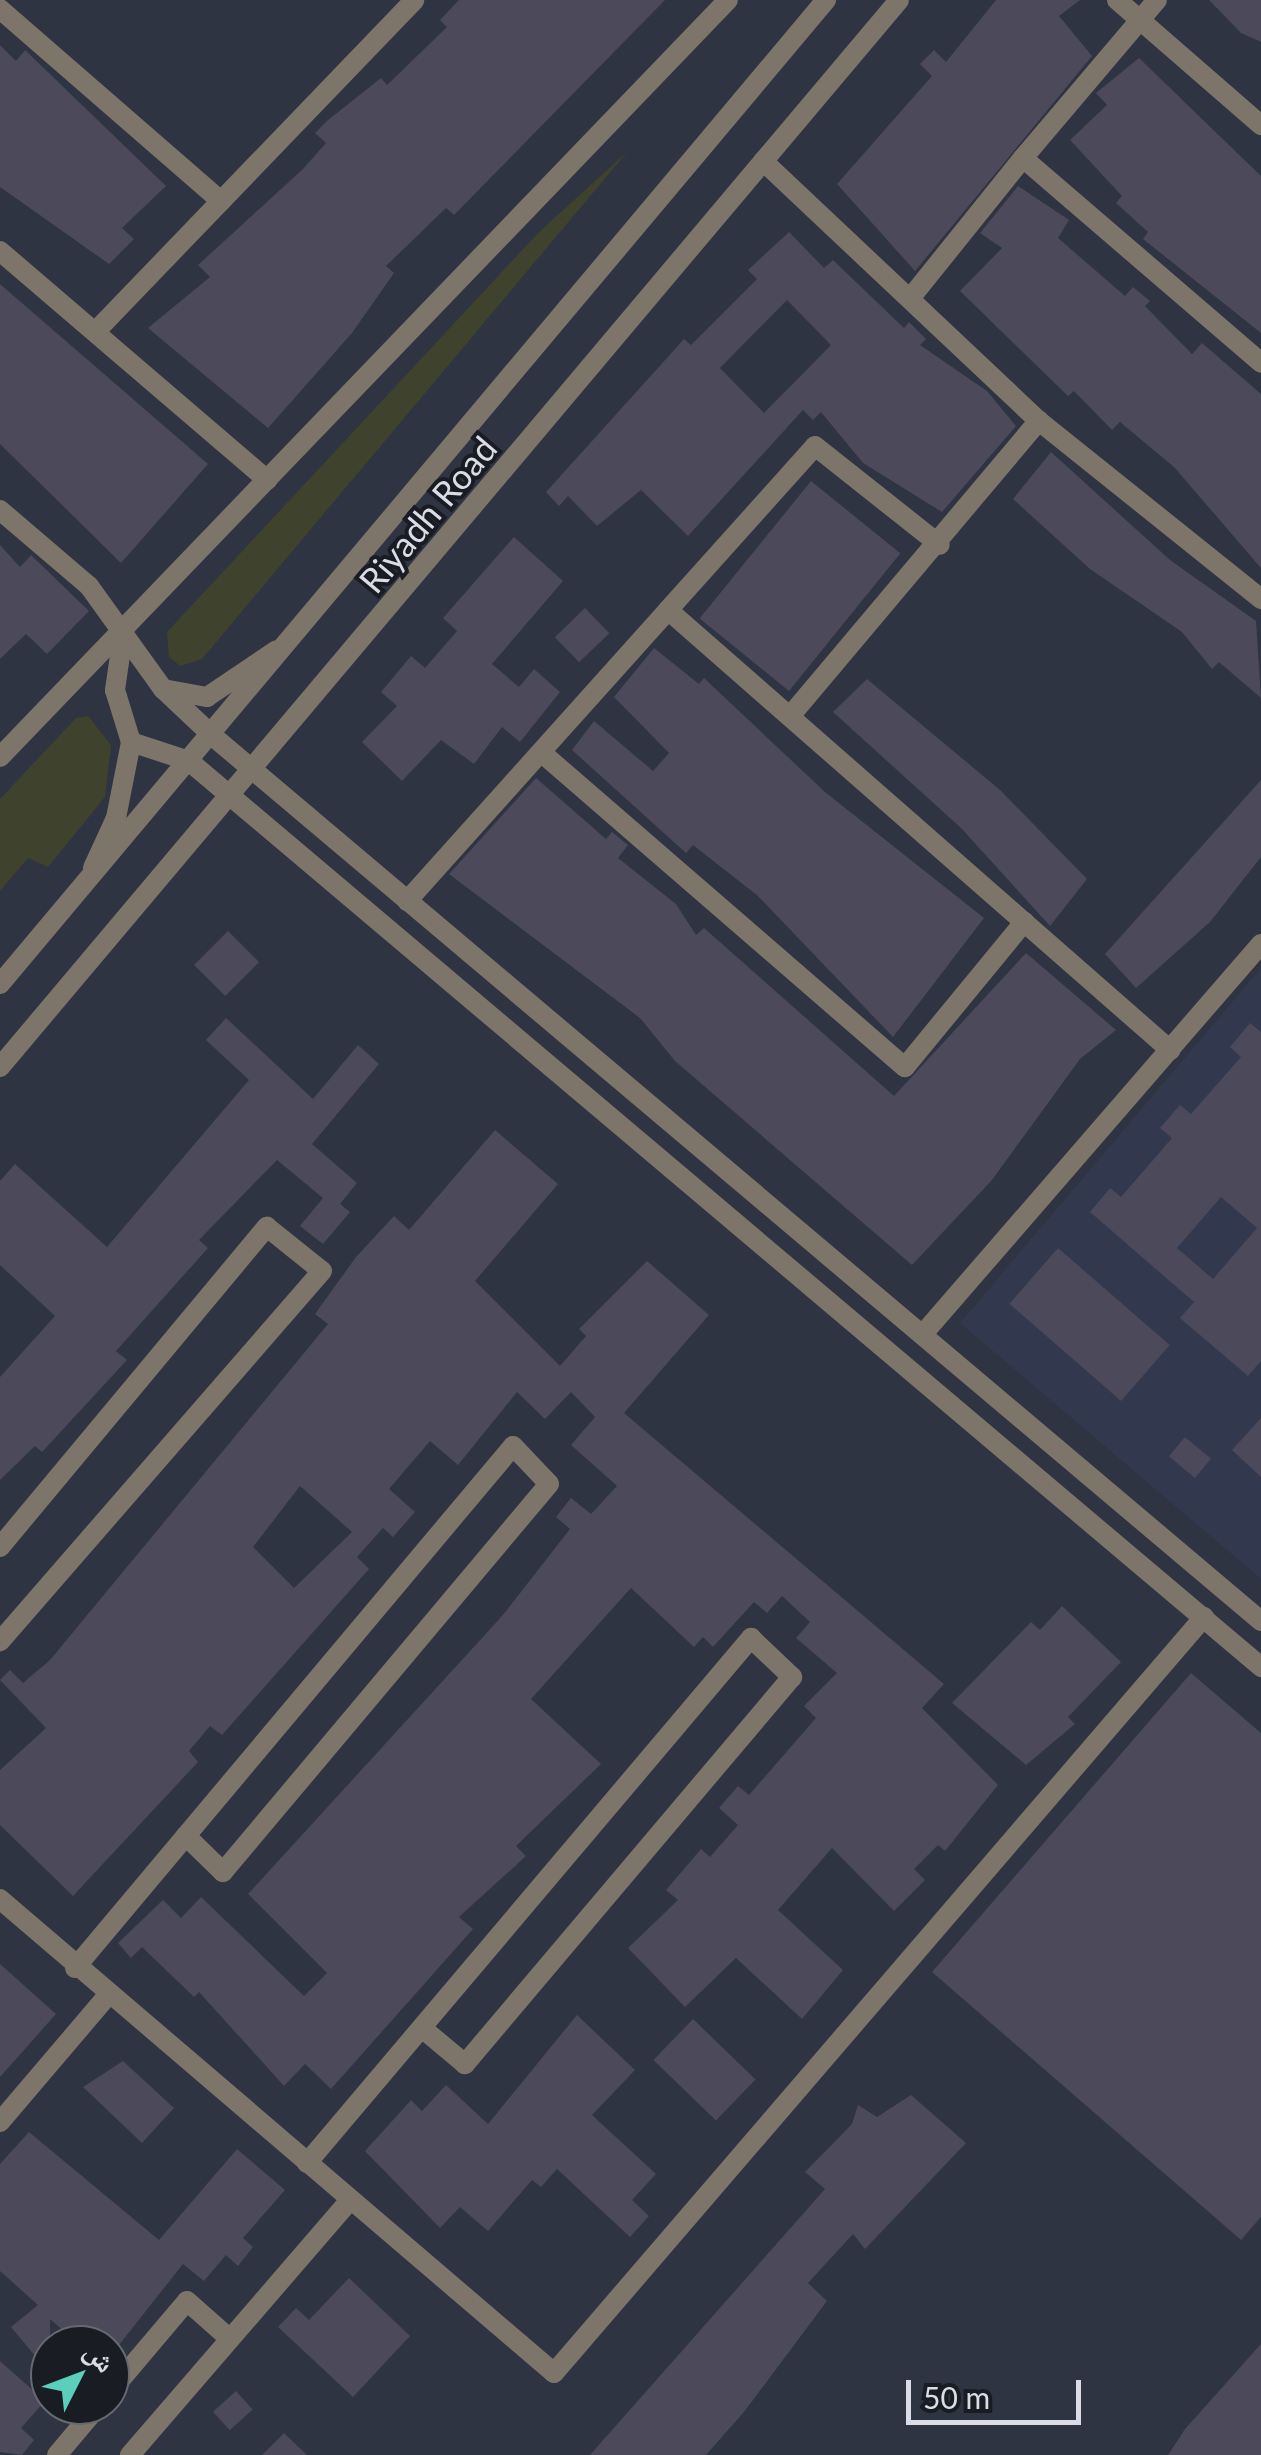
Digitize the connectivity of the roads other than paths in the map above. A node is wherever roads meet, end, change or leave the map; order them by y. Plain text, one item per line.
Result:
1 (414, 0) edge
2 (728, 0) edge
3 (826, 0) edge
4 (899, 0) edge
5 (1117, 0) edge
6 (1157, 0) edge
7 (0, 9) edge
8 (1139, 20) junction
9 (1261, 125) edge
10 (1022, 158) junction
11 (763, 161) junction
12 (221, 201) junction
13 (0, 251) edge
14 (912, 296) junction
15 (96, 331) junction
16 (1261, 364) edge
17 (1039, 420) junction
18 (266, 480) junction
19 (0, 510) edge
20 (940, 545) junction
21 (1261, 599) edge
22 (668, 610) junction
23 (124, 628) junction
24 (299, 635) junction
25 (121, 651) junction
26 (142, 657) junction
27 (162, 689) junction
28 (791, 714) junction
29 (215, 738) junction
30 (131, 742) junction
31 (542, 753) junction
32 (0, 757) edge
33 (190, 761) junction
34 (253, 774) junction
35 (230, 798) junction
36 (86, 884) junction
37 (407, 901) junction
38 (1024, 922) junction
39 (1261, 944) edge
40 (0, 984) edge
41 (1170, 1050) junction
42 (0, 1067) edge
43 (923, 1334) junction
44 (0, 1547) edge
45 (1204, 1617) junction
46 (1261, 1621) edge
47 (0, 1642) edge
48 (1261, 1666) edge
49 (186, 1836) junction
50 (0, 1899) edge
51 (75, 1968) junction
52 (108, 1995) junction
53 (422, 2028) junction
54 (0, 2122) edge
55 (307, 2163) junction
56 (350, 2200) junction
57 (230, 2339) junction
58 (130, 2368) edge
59 (82, 2425) edge
60 (57, 2455) edge
61 (130, 2455) edge

1 - 12 street
2 - 18 street
3 - 24 street
4 - 11 street, Riyadh Road
5 - 8 street
6 - 8 street
7 - 12 street
8 - 9 street
8 - 10 street
10 - 14 street
10 - 16 street
11 - 14 street
11 - 34 street, Riyadh Road
12 - 15 street
13 - 15 street
14 - 17 street
15 - 18 street
17 - 20 street
17 - 21 street
18 - 23 street
19 - 23 street
20 - 22 street
20 - 28 street
22 - 28 street
22 - 31 street
23 - 25 street
23 - 26 street
23 - 32 street
24 - 27 street
24 - 29 street
25 - 26 street
25 - 30 street
26 - 27 street
27 - 29 street
28 - 38 street
29 - 33 street
29 - 34 street
30 - 33 street
30 - 36 street
31 - 37 street
31 - 38 street
33 - 35 street
33 - 36 street
34 - 35 street, Riyadh Road
34 - 37 street
35 - 42 street, Riyadh Road
35 - 45 street
36 - 40 street
37 - 43 street
38 - 41 street
39 - 41 street
41 - 43 street
43 - 46 street
44 - 47 street
45 - 48 street
45 - 56 street
49 - 49 street
49 - 51 street
50 - 51 street
51 - 52 street
52 - 54 street
52 - 55 street
53 - 53 street
53 - 55 street
55 - 56 street
56 - 57 street
57 - 58 street
57 - 61 street
59 - 60 street

